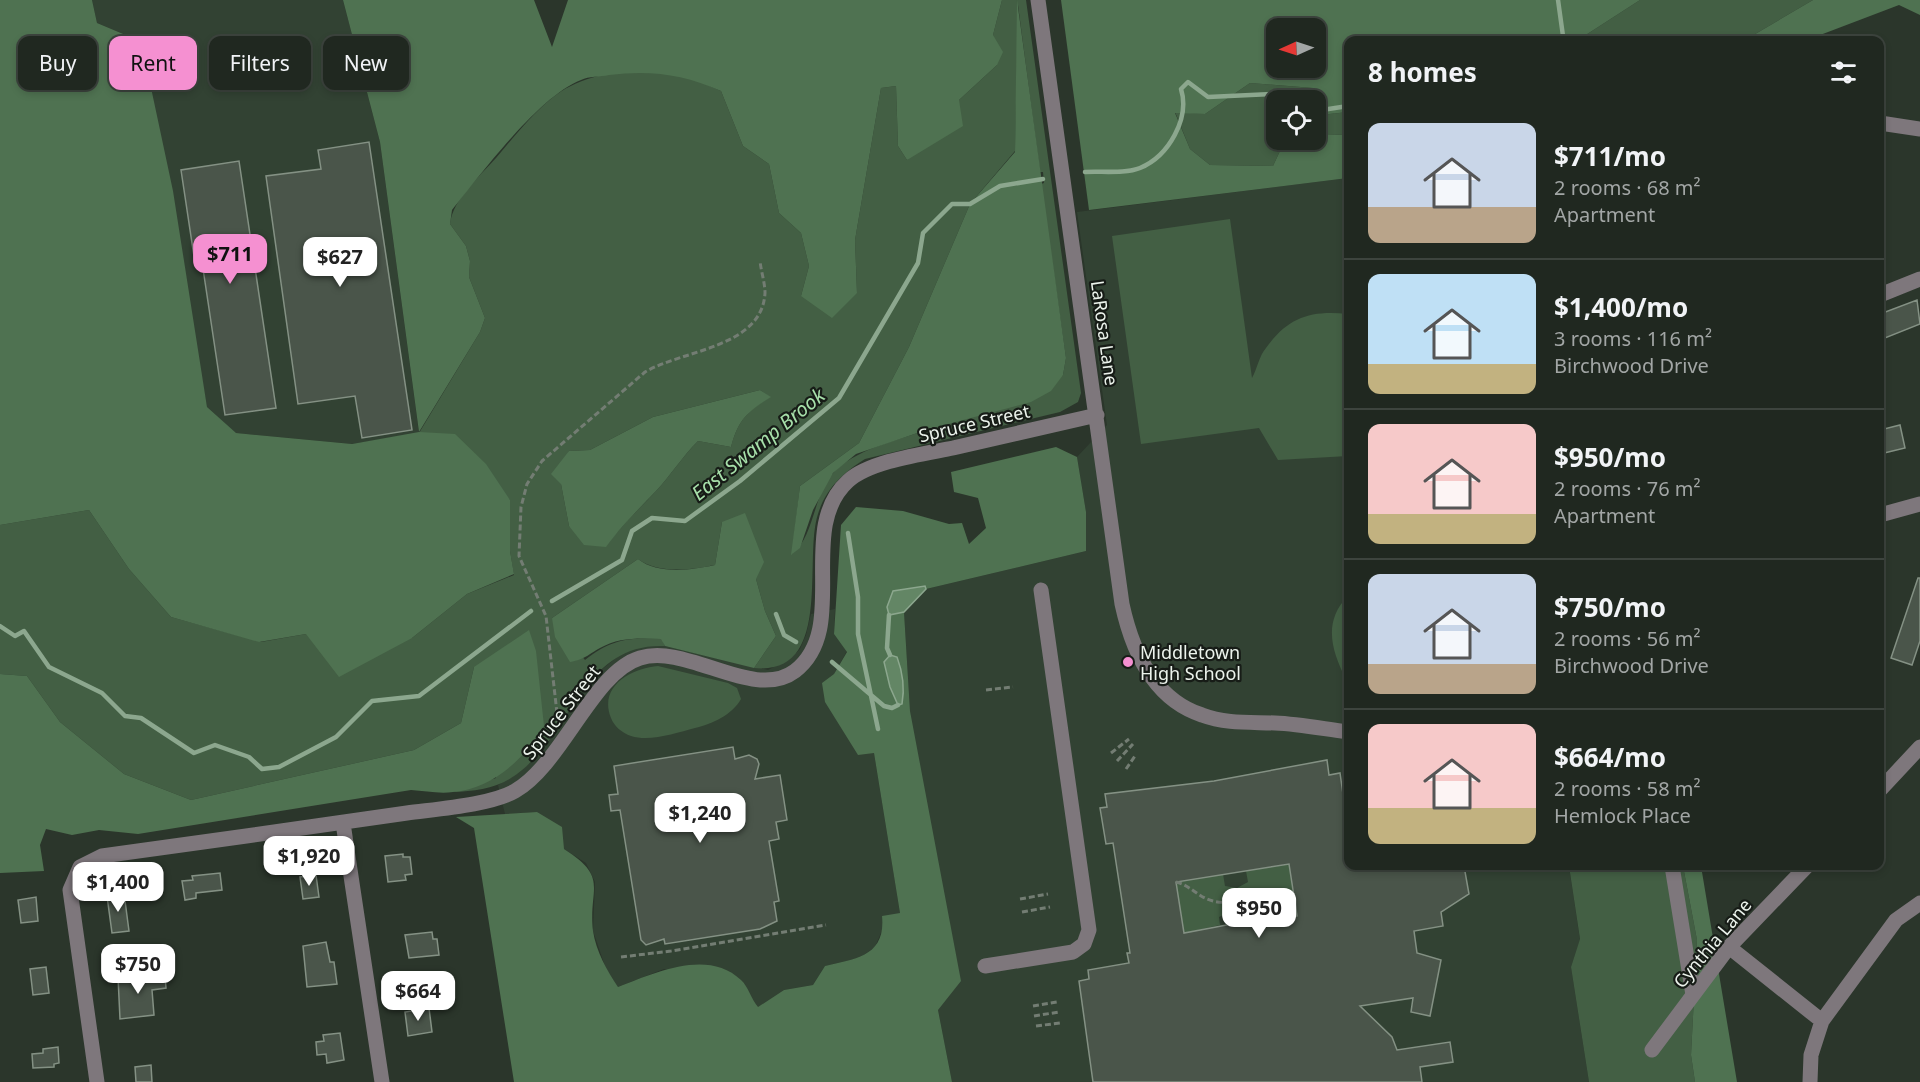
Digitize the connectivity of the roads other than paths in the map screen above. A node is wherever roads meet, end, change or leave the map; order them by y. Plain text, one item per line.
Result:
1 (1038, 0) edge
2 (1884, 124) edge
3 (1920, 129) edge
4 (1920, 279) edge
5 (1884, 293) edge
6 (1097, 415) junction
7 (1920, 504) edge
8 (1884, 514) edge
9 (1041, 591) dead end
10 (1344, 731) edge
11 (1920, 747) edge
12 (1884, 786) edge
13 (343, 823) junction
14 (1673, 870) edge
15 (1803, 870) edge
16 (1920, 903) edge
17 (1729, 947) junction
18 (985, 966) dead end
19 (1693, 995) junction
20 (1822, 1021) junction
21 (1652, 1050) dead end
22 (97, 1082) edge
23 (382, 1082) edge
24 (1810, 1082) edge

1 - 6 street, LaRosa Lane
2 - 3 street
4 - 5 street
6 - 10 street, LaRosa Lane
6 - 13 street, Spruce Street
7 - 8 street
9 - 18 street
11 - 12 street
13 - 22 street, Spruce Street
13 - 23 street
14 - 19 street
15 - 17 street, Cynthia Lane
16 - 20 street
17 - 19 street, Cynthia Lane
17 - 20 street
19 - 21 street, Cynthia Lane
20 - 24 street

